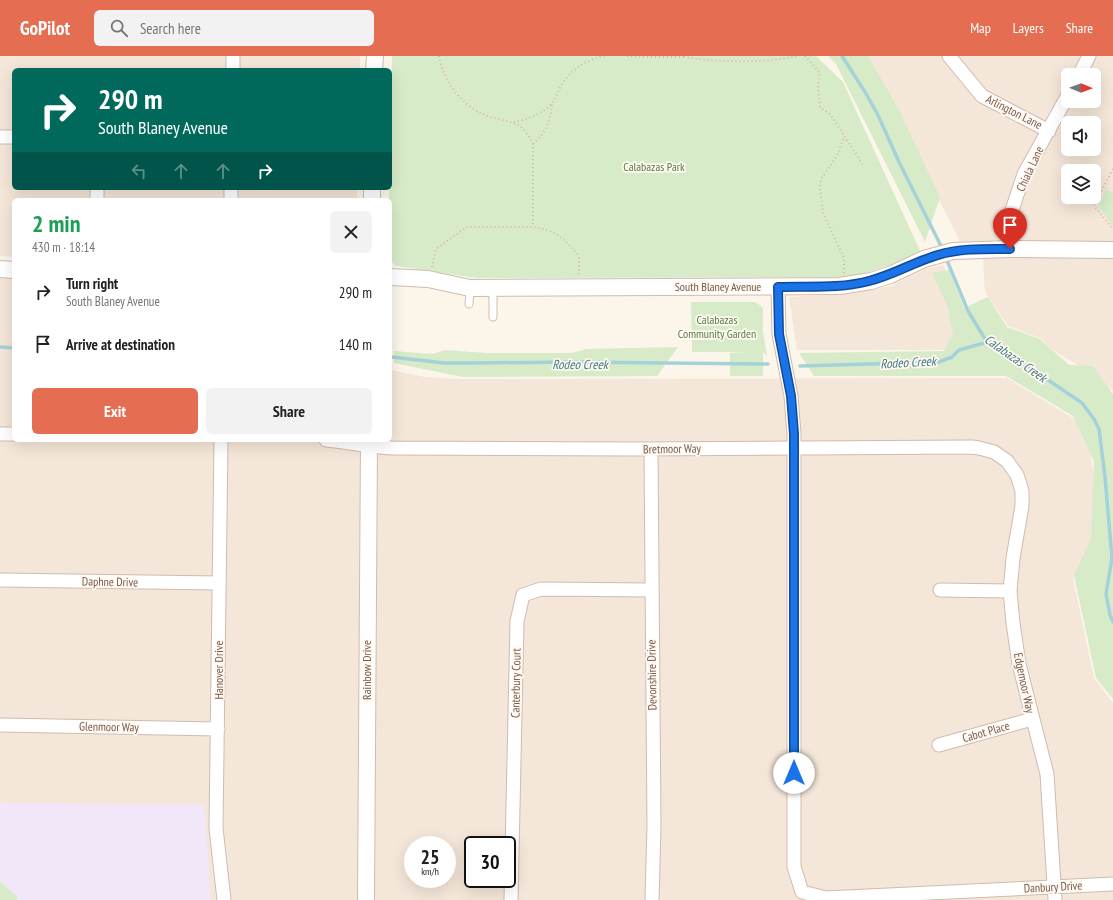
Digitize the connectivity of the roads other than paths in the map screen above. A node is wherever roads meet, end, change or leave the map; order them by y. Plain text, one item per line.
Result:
1 (233, 56) edge
2 (375, 56) edge
3 (949, 56) edge
4 (1089, 56) edge
5 (233, 68) edge
6 (374, 68) edge
7 (1083, 68) edge
8 (1061, 108) edge
9 (1049, 130) junction
10 (0, 137) edge
11 (12, 137) edge
12 (1010, 249) junction
13 (1113, 250) edge
14 (0, 270) edge
15 (12, 270) edge
16 (392, 277) edge
17 (493, 287) junction
18 (778, 287) junction
19 (470, 288) junction
20 (469, 304) dead end
21 (493, 317) dead end
22 (0, 434) edge
23 (12, 434) edge
24 (220, 442) edge
25 (349, 442) edge
26 (369, 443) edge
27 (794, 448) junction
28 (651, 449) junction
29 (1012, 467) joint
30 (0, 580) edge
31 (219, 583) junction
32 (651, 590) junction
33 (940, 590) dead end
34 (1010, 591) junction
35 (1032, 719) junction
36 (0, 725) edge
37 (218, 729) junction
38 (939, 745) dead end
39 (1113, 884) edge
40 (1055, 894) edge
41 (224, 900) edge
42 (366, 900) edge
43 (511, 900) edge
44 (652, 900) edge

1 - 5 street
2 - 6 street
3 - 9 street, Arlington Lane
4 - 7 street
8 - 9 street, Chiala Lane
9 - 12 street, Chiala Lane
10 - 11 street
12 - 13 street, South Blaney Avenue
12 - 18 street, South Blaney Avenue
14 - 15 street
16 - 19 street, South Blaney Avenue
17 - 18 street, South Blaney Avenue
17 - 19 street, South Blaney Avenue
17 - 21 lane
18 - 27 street
19 - 20 lane
22 - 23 street
24 - 31 street, Hanover Drive
25 - 26 street, Bretmoor Way
26 - 28 street, Bretmoor Way
26 - 42 street, Rainbow Drive
27 - 28 street, Bretmoor Way
27 - 29 street, Bretmoor Way
27 - 40 street, Danbury Drive
28 - 32 street, Devonshire Drive
29 - 34 street, Edgemoor Way
30 - 31 street, Daphne Drive
31 - 37 street, Hanover Drive
32 - 43 street, Canterbury Court
32 - 44 street, Devonshire Drive
33 - 34 street
34 - 35 street, Edgemoor Way
35 - 38 street, Cabot Place
35 - 40 street, Edgemoor Way
36 - 37 street, Glenmoor Way
37 - 41 street, Hanover Drive
39 - 40 street, Danbury Drive

